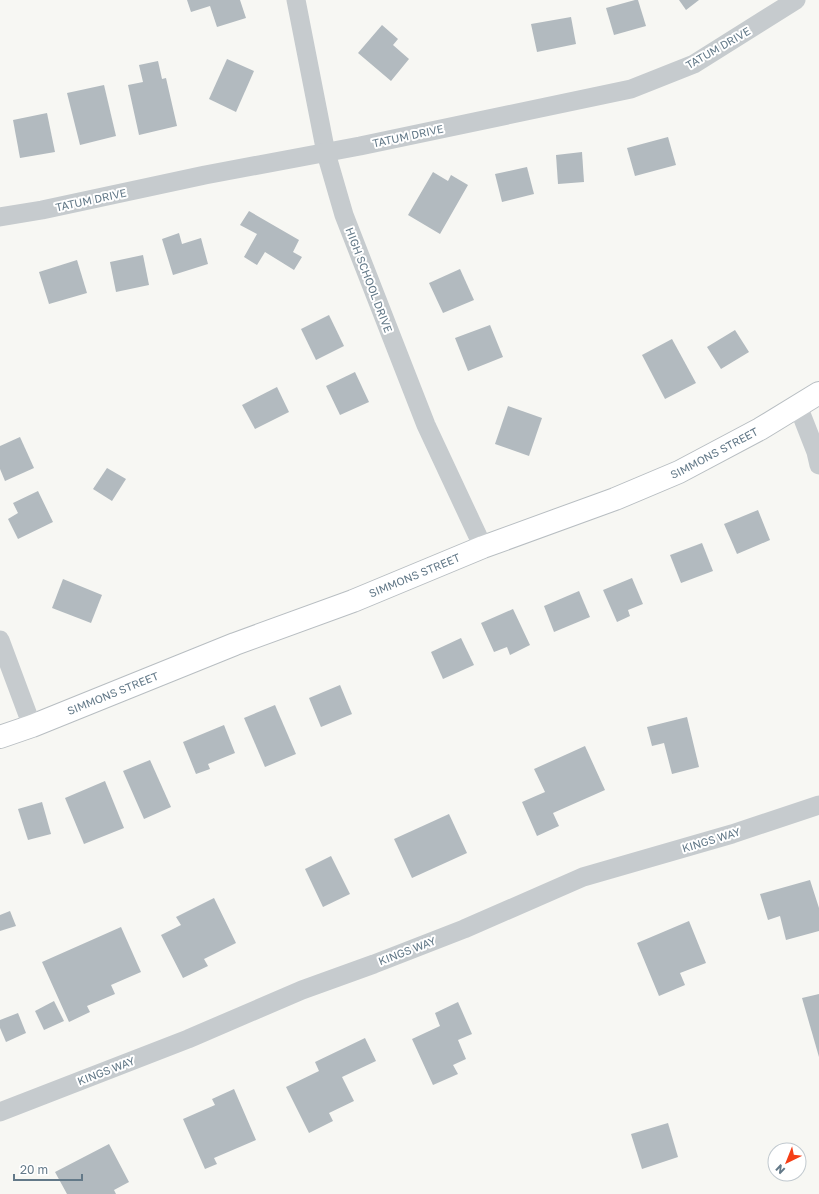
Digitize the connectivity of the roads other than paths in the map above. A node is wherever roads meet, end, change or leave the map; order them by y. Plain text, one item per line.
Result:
1 (296, 0) edge
2 (796, 0) edge
3 (326, 153) junction
4 (0, 217) edge
5 (819, 393) edge
6 (798, 406) junction
7 (819, 465) edge
8 (483, 547) junction
9 (0, 640) edge
10 (32, 726) junction
11 (0, 738) edge
12 (819, 805) edge
13 (0, 1112) edge

1 - 3 street, HIGH SCHOOL DRIVE
2 - 3 street, TATUM DRIVE
3 - 4 street, TATUM DRIVE
3 - 8 street, HIGH SCHOOL DRIVE
5 - 6 street, SIMMONS STREET
6 - 7 street
6 - 8 street, SIMMONS STREET
8 - 10 street, SIMMONS STREET
9 - 10 street
10 - 11 street, SIMMONS STREET
12 - 13 street, KINGS WAY

